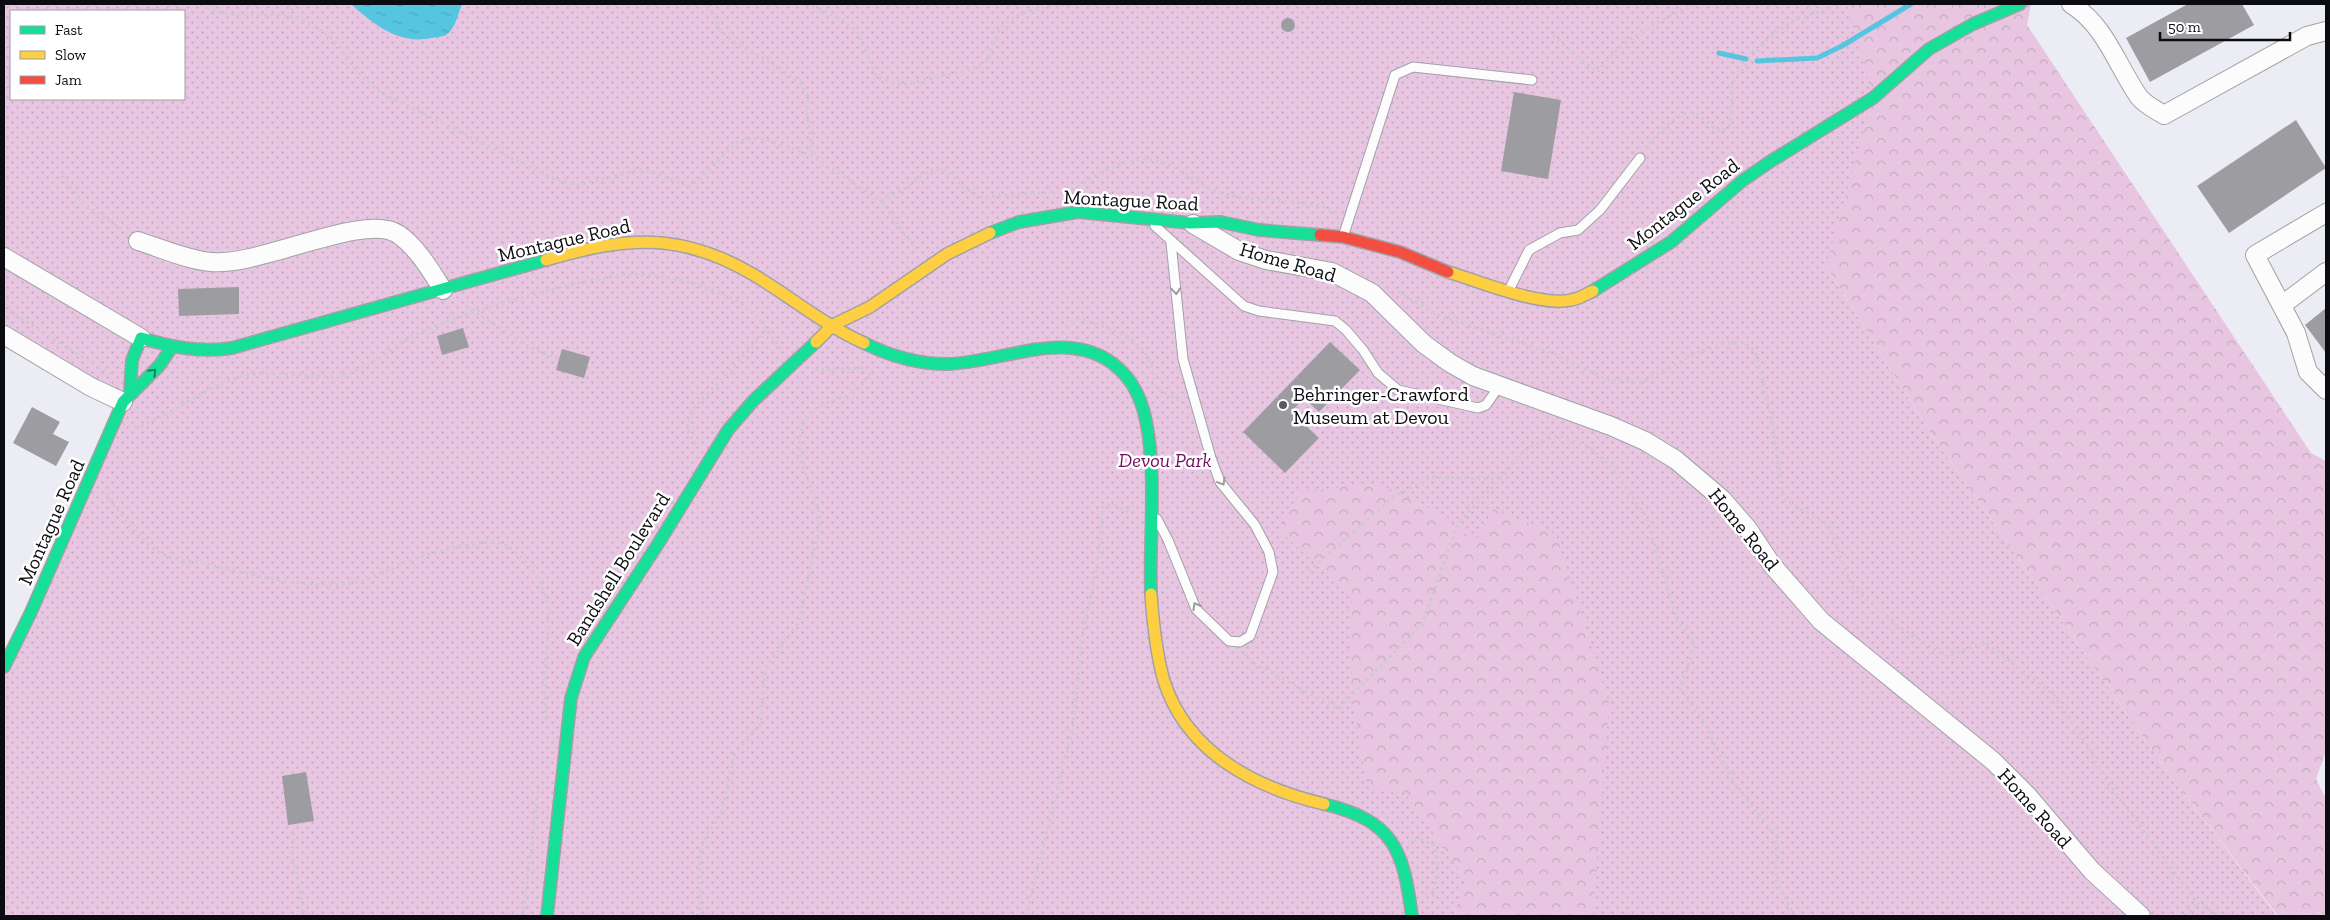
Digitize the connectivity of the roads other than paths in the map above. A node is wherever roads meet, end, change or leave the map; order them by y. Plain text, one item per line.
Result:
1 (2020, 4) edge
2 (2071, 4) edge
3 (2326, 31) edge
4 (1532, 80) dead end
5 (1640, 158) road end
6 (2326, 213) edge
7 (1145, 219) junction
8 (1190, 223) junction
9 (1343, 237) junction
10 (138, 241) road end
11 (1171, 242) junction
12 (4, 257) edge
13 (2326, 272) edge
14 (443, 290) junction
15 (1509, 290) junction
16 (2282, 304) junction
17 (833, 325) junction
18 (4, 335) edge
19 (142, 338) junction
20 (172, 347) junction
21 (1500, 385) junction
22 (2326, 390) edge
23 (126, 397) junction
24 (1150, 504) junction
25 (4, 667) edge
26 (547, 916) edge
27 (1412, 916) edge
28 (2141, 916) edge

1 - 15 street, Montague Road
2 - 3 street
4 - 9 lane
5 - 15 lane
6 - 16 street
7 - 8 street, Montague Road
7 - 11 lane
7 - 17 street, Montague Road
8 - 9 street, Montague Road
8 - 21 street, Home Road
9 - 15 street, Montague Road
10 - 14 street
11 - 21 lane
11 -> 24 lane
12 - 19 street
13 - 16 street
14 - 17 street, Montague Road
14 - 20 street, Montague Road
16 - 22 street
17 - 24 street
17 - 26 street, Bandshell Boulevard
18 - 23 street
19 - 20 street, Montague Road
19 - 23 street, Montague Road
23 -> 20 street, Montague Road
21 - 28 street, Home Road
23 - 25 street, Montague Road
24 - 27 street

